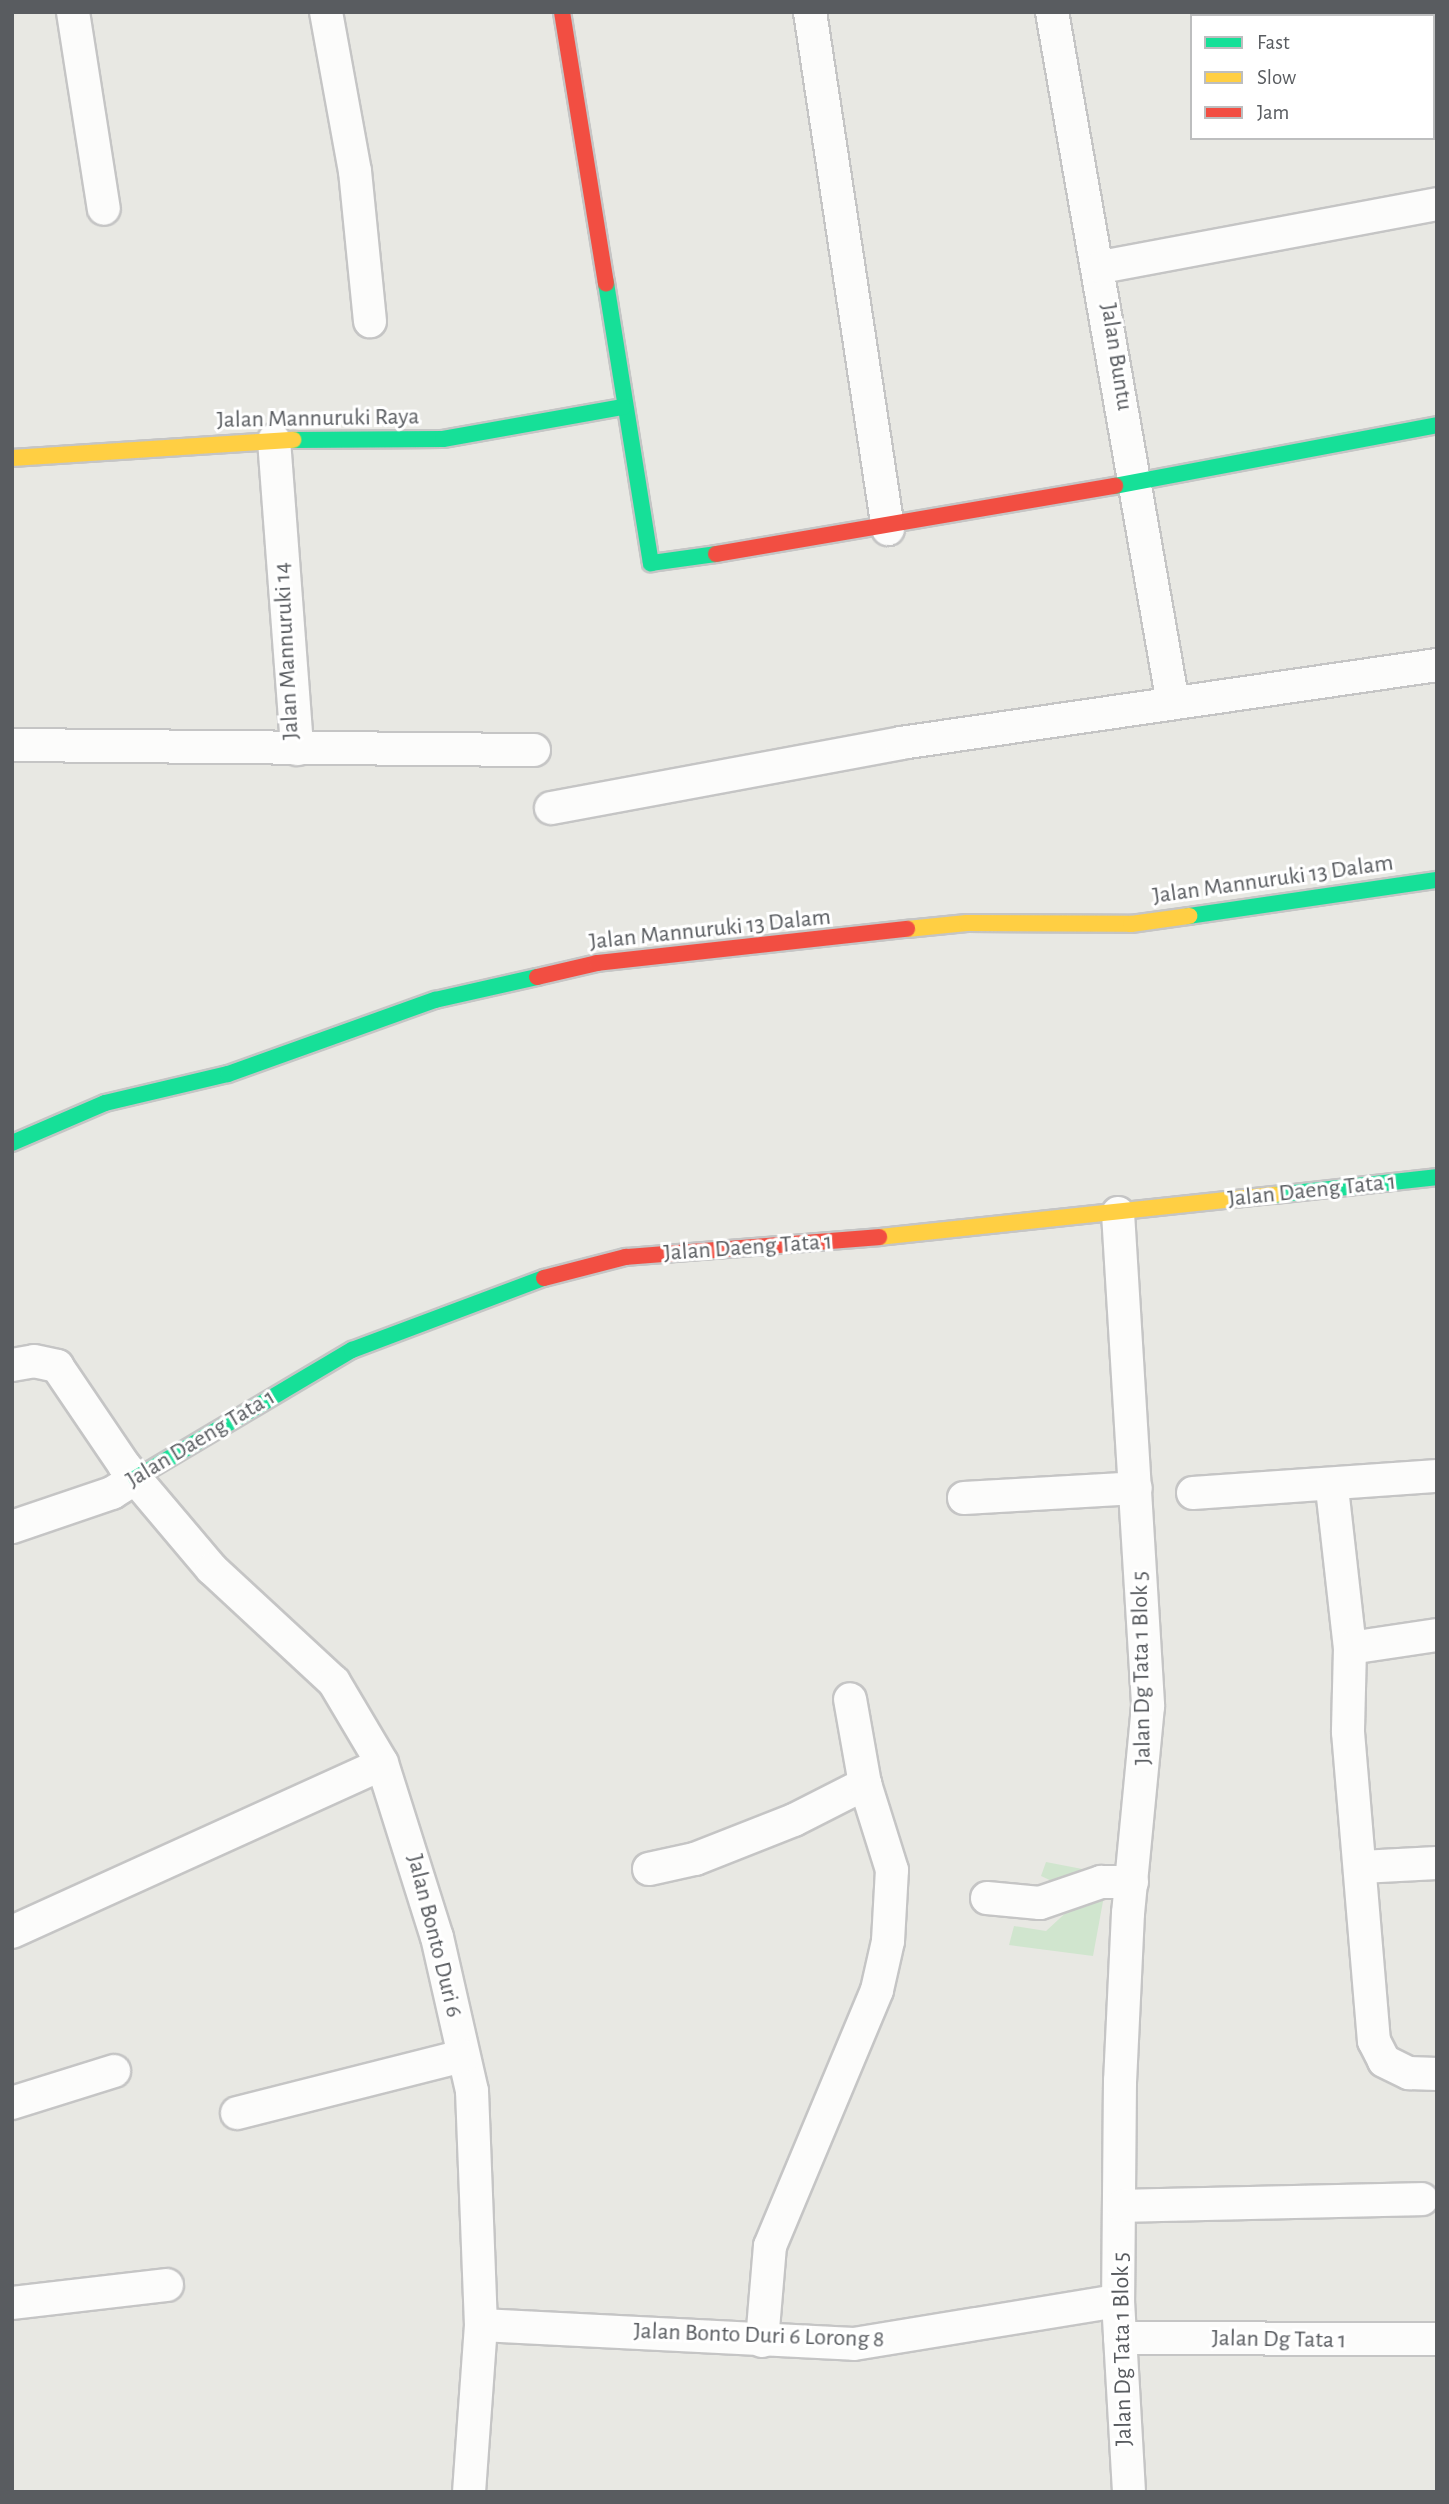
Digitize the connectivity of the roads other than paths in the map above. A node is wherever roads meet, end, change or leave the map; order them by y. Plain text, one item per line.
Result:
1 (74, 12) edge
2 (326, 12) edge
3 (562, 12) edge
4 (810, 12) edge
5 (1052, 12) edge
6 (1437, 204) edge
7 (104, 208) dead end
8 (1101, 267) junction
9 (370, 321) dead end
10 (623, 407) junction
11 (1437, 425) edge
12 (274, 440) junction
13 (12, 458) edge
14 (1136, 479) junction
15 (888, 529) junction
16 (1437, 665) edge
17 (1173, 702) junction
18 (12, 746) edge
19 (297, 749) junction
20 (534, 750) dead end
21 (551, 808) dead end
22 (1437, 880) edge
23 (12, 1143) edge
24 (1437, 1177) edge
25 (1118, 1213) junction
26 (12, 1365) edge
27 (1437, 1476) edge
28 (124, 1485) junction
29 (1136, 1488) junction
30 (1332, 1488) junction
31 (1193, 1493) dead end
32 (964, 1498) dead end
33 (12, 1527) edge
34 (1437, 1634) edge
35 (1350, 1648) junction
36 (850, 1699) dead end
37 (382, 1764) junction
38 (865, 1784) junction
39 (1437, 1863) edge
40 (1361, 1867) junction
41 (649, 1868) dead end
42 (1132, 1882) junction
43 (987, 1898) dead end
44 (12, 1931) edge
45 (463, 2056) junction
46 (114, 2071) dead end
47 (1437, 2074) edge
48 (12, 2103) edge
49 (237, 2113) dead end
50 (1422, 2199) dead end
51 (1122, 2206) junction
52 (167, 2285) dead end
53 (1118, 2301) junction
54 (12, 2303) edge
55 (481, 2325) junction
56 (1120, 2338) junction
57 (1437, 2339) edge
58 (762, 2341) junction
59 (469, 2492) edge
60 (1129, 2492) edge

1 - 7 street
2 - 9 street
3 - 10 street
4 - 15 street
5 - 8 street, Jalan Buntu
6 - 8 street
8 - 14 street, Jalan Buntu
10 - 12 street, Jalan Mannuruki Raya
10 - 15 street
11 - 14 street
12 - 13 street, Jalan Mannuruki Raya
12 - 19 street, Jalan Mannuruki 14
14 - 15 street
14 - 17 street, Jalan Buntu
16 - 17 street
17 - 21 street
18 - 19 street, Jalan Mannuruki 14
19 - 20 street
22 - 23 street, Jalan Mannuruki 13 Dalam
24 - 25 street, Jalan Daeng Tata 1
25 - 28 street, Jalan Daeng Tata 1
25 - 29 street, Jalan Dg Tata 1 Blok 5
26 - 28 street, Jalan Bonto Duri 6
27 - 30 street
28 - 33 street
28 - 37 street, Jalan Bonto Duri 6
29 - 32 street
29 - 42 street, Jalan Dg Tata 1 Blok 5
30 - 31 street
30 - 35 street
34 - 35 street
35 - 40 street
36 - 38 street
37 - 44 street
37 - 45 street, Jalan Bonto Duri 6
38 - 41 street
38 - 58 street
39 - 40 street
40 - 47 street
42 - 43 street
42 - 51 street, Jalan Dg Tata 1 Blok 5
45 - 49 street
45 - 55 street, Jalan Bonto Duri 6
46 - 48 street
50 - 51 street
51 - 53 street, Jalan Dg Tata 1 Blok 5
52 - 54 street
53 - 56 street, Jalan Dg Tata 1 Blok 5
53 - 58 street, Jalan Bonto Duri 6 Lorong 8
55 - 58 street, Jalan Bonto Duri 6 Lorong 8
55 - 59 street, Jalan Bonto Duri 6
56 - 57 street, Jalan Dg Tata 1
56 - 60 street, Jalan Dg Tata 1 Blok 5

